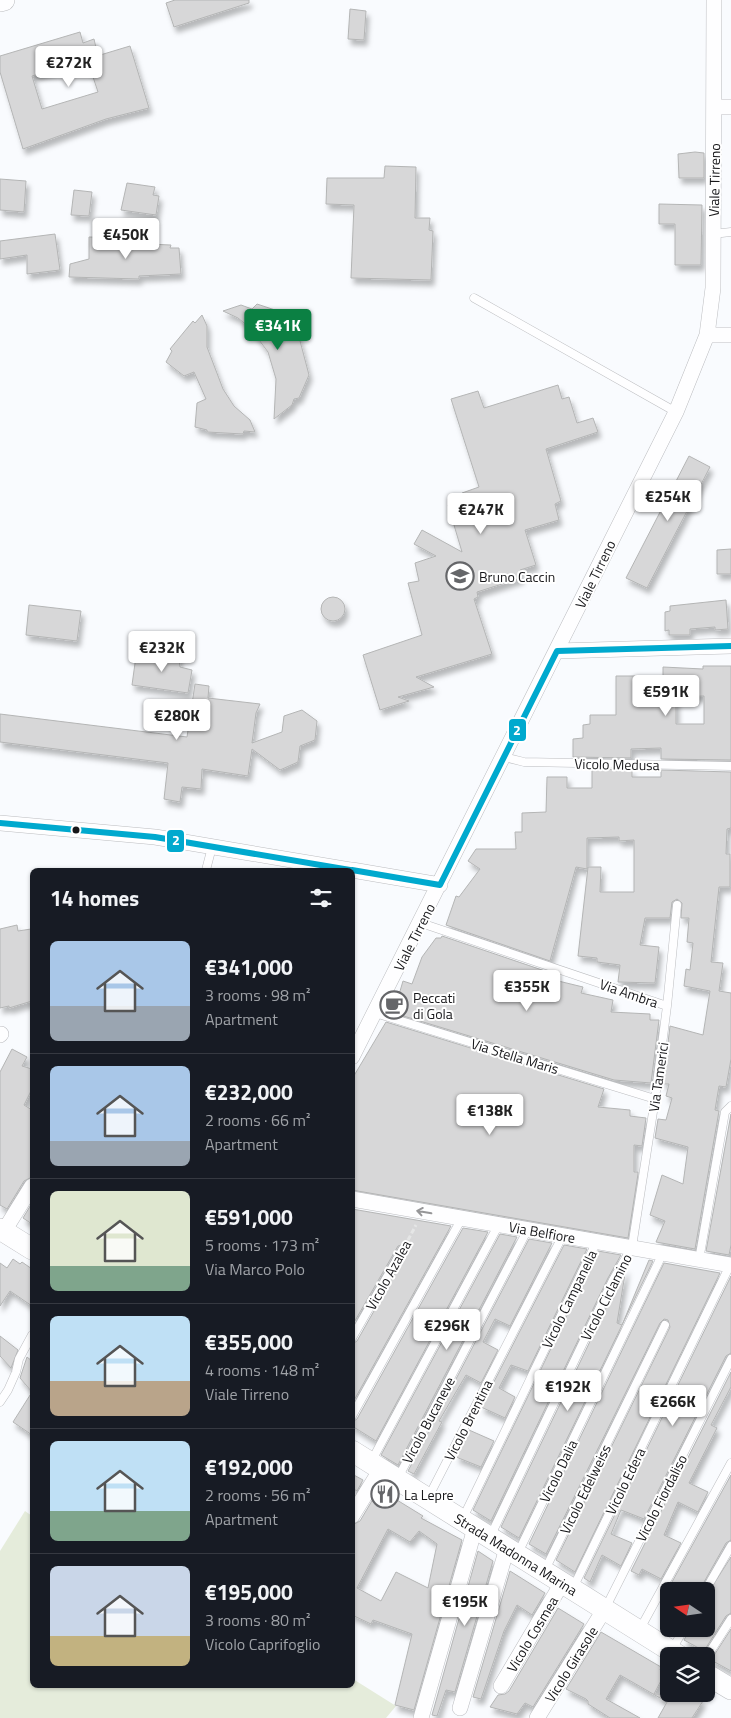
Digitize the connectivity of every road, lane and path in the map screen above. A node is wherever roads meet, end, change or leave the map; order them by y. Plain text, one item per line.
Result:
1 (4, 0) edge
2 (714, 0) edge
3 (0, 1) edge
4 (715, 107) junction
5 (731, 107) edge
6 (731, 232) edge
7 (714, 234) junction
8 (474, 298) dead end
9 (731, 334) edge
10 (707, 335) junction
11 (676, 412) junction
12 (731, 646) edge
13 (557, 651) junction
14 (504, 757) junction
15 (731, 766) edge
16 (0, 823) edge
17 (212, 847) junction
18 (207, 868) edge
19 (339, 868) edge
20 (355, 871) edge
21 (440, 885) junction
22 (677, 905) dead end
23 (421, 923) junction
24 (667, 1006) junction
25 (375, 1013) junction
26 (355, 1051) edge
27 (655, 1099) junction
28 (731, 1106) edge
29 (30, 1189) edge
30 (355, 1200) edge
31 (423, 1211) junction
32 (462, 1218) junction
33 (499, 1224) junction
34 (528, 1229) junction
35 (2, 1230) edge
36 (562, 1235) junction
37 (597, 1241) junction
38 (632, 1247) junction
39 (30, 1248) edge
40 (403, 1249) joint
41 (663, 1253) junction
42 (699, 1260) junction
43 (731, 1264) edge
44 (665, 1325) dead end
45 (355, 1333) edge
46 (30, 1338) edge
47 (731, 1359) edge
48 (0, 1402) edge
49 (355, 1411) edge
50 (355, 1452) edge
51 (731, 1463) edge
52 (383, 1470) junction
53 (428, 1498) junction
54 (355, 1512) edge
55 (490, 1537) junction
56 (731, 1546) edge
57 (544, 1572) junction
58 (710, 1582) edge
59 (568, 1586) junction
60 (604, 1610) junction
61 (731, 1619) edge
62 (639, 1631) junction
63 (664, 1647) edge
64 (713, 1647) edge
65 (715, 1679) edge
66 (501, 1686) dead end
67 (731, 1689) edge
68 (460, 1708) dead end
69 (421, 1718) edge
70 (537, 1718) edge

1 - 3 street
2 - 4 street, Viale Tirreno
4 - 5 street
4 - 7 street, Viale Tirreno
6 - 7 lane
7 - 10 street, Viale Tirreno
8 - 11 lane
9 - 10 street
10 - 11 street, Viale Tirreno
11 - 13 street, Viale Tirreno
12 - 13 street
13 - 14 street, Viale Tirreno
14 - 15 lane, Vicolo Medusa
14 - 21 street, Viale Tirreno
16 - 17 street
17 - 18 lane
17 - 19 street
20 - 21 street
21 - 23 street, Viale Tirreno
22 - 24 lane, Via Tamerici
23 - 24 lane, Via Ambra
23 - 25 street, Viale Tirreno
24 - 27 lane, Via Tamerici
25 - 26 street, Viale Tirreno
25 - 27 lane, Via Stella Maris
27 - 38 lane, Via Tamerici
28 - 42 lane
29 - 35 street
30 - 31 street, Via Belfiore
32 -> 31 street, Via Belfiore
31 - 40 path, Vicolo Azalea
32 - 33 street, Via Belfiore
32 - 49 lane
33 - 34 street, Via Belfiore
33 - 52 lane
34 - 36 street, Via Belfiore
34 - 52 lane, Vicolo Bucaneve
35 - 39 street
36 - 37 street, Via Belfiore
36 - 53 lane, Vicolo Brentina
37 - 38 street, Via Belfiore
37 - 55 lane, Vicolo Campanella
38 - 41 street, Via Belfiore
38 - 55 lane, Vicolo Ciclamino
40 - 45 lane, Vicolo Azalea
41 - 42 street, Via Belfiore
41 - 55 lane, Vicolo Dalia
42 - 43 street, Via Belfiore
43 - 59 lane, Vicolo Edera
44 - 57 lane, Vicolo Edelweiss
46 - 48 lane
47 - 60 lane, Vicolo Fiordaliso
50 - 52 street, Strada Madonna Marina
51 - 62 lane
52 - 53 street, Strada Madonna Marina
52 - 54 street
53 - 55 street, Strada Madonna Marina
55 - 57 street, Strada Madonna Marina
55 - 68 street
55 - 69 street
56 - 58 lane
57 - 59 street, Strada Madonna Marina
59 - 60 street, Strada Madonna Marina
59 - 66 street, Vicolo Cosmea
60 - 62 street, Strada Madonna Marina
60 - 70 street, Vicolo Girasole
61 - 64 lane
62 - 63 street, Strada Madonna Marina
65 - 67 street

